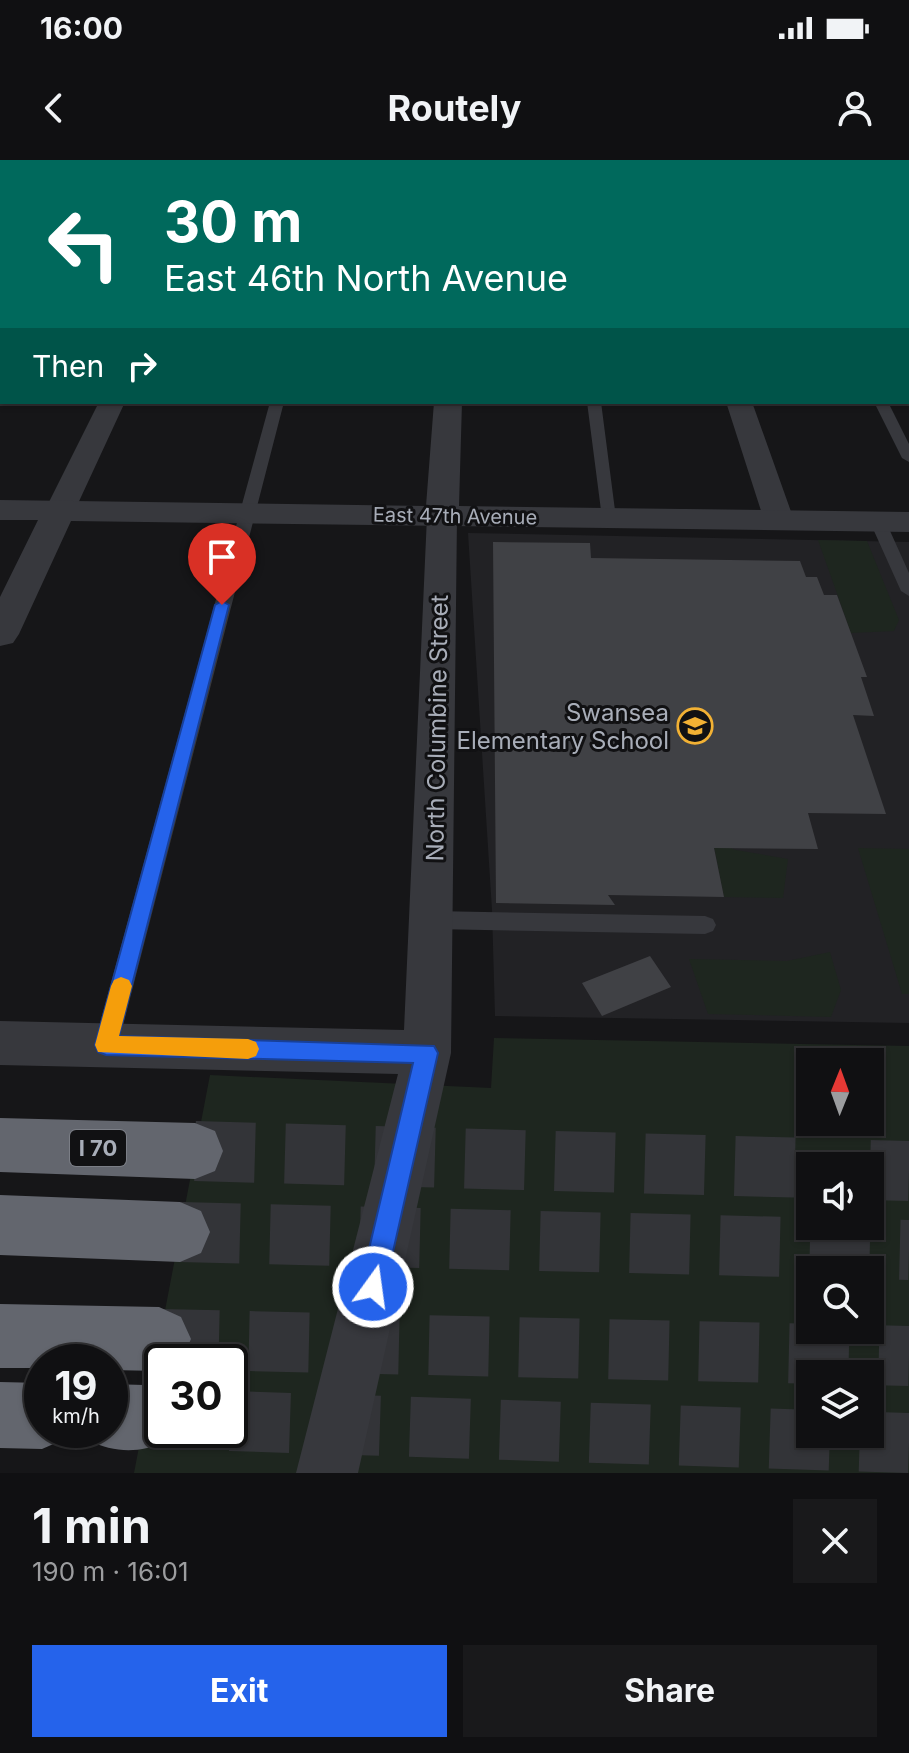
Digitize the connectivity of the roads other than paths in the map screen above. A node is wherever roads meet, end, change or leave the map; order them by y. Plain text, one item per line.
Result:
1 (111, 404) edge
2 (276, 404) edge
3 (448, 404) edge
4 (594, 404) edge
5 (740, 404) edge
6 (882, 404) edge
7 (909, 458) edge
8 (0, 510) edge
9 (60, 510) junction
10 (246, 513) junction
11 (442, 516) junction
12 (609, 518) junction
13 (779, 520) junction
14 (894, 522) edge
15 (909, 591) edge
16 (0, 634) edge
17 (433, 920) junction
18 (705, 925) dead end
19 (0, 1043) edge
20 (106, 1045) junction
21 (424, 1068) junction
22 (0, 1145) edge
23 (195, 1151) tunnel mouth
24 (0, 1225) edge
25 (180, 1232) tunnel mouth
26 (0, 1336) edge
27 (159, 1339) tunnel mouth
28 (0, 1415) edge
29 (24, 1416) edge
30 (327, 1473) edge

1 - 9 street
2 - 10 lane
3 - 11 street, North Columbine Street
4 - 12 lane
5 - 13 street
6 - 7 lane
8 - 9 street, East 47th Avenue
9 - 10 street, East 47th Avenue
9 - 16 street
10 - 11 street, East 47th Avenue
10 - 20 lane
11 - 12 street, East 47th Avenue
11 - 17 street, North Columbine Street
12 - 13 street, East 47th Avenue
13 - 14 street, East 47th Avenue
14 - 15 lane
17 - 18 lane
17 - 21 street, North Columbine Street
19 - 20 street
20 - 21 street
21 - 30 street, North Columbine Street
22 - 23 highway, I 70
24 - 25 highway
26 - 27 highway
28 - 29 highway

